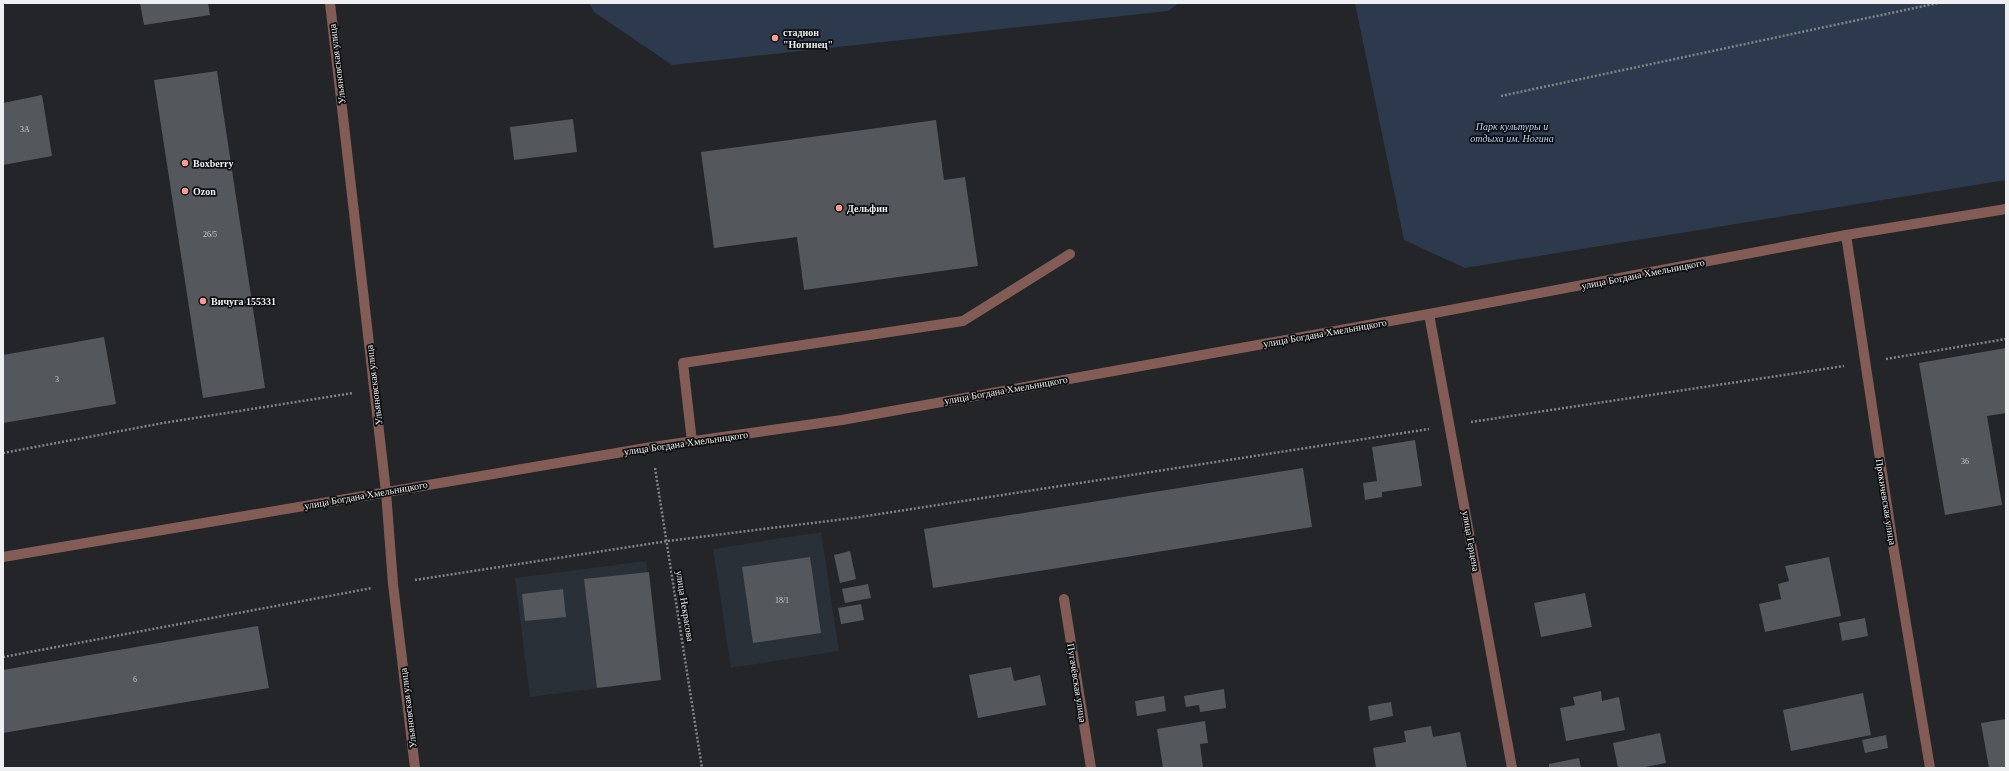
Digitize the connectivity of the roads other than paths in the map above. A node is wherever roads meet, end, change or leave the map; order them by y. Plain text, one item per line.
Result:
1 (330, 3) edge
2 (2006, 209) edge
3 (1846, 235) junction
4 (1070, 254) dead end
5 (1430, 314) junction
6 (692, 442) junction
7 (386, 492) junction
8 (3, 557) edge
9 (1064, 599) dead end
10 (415, 768) edge
11 (1091, 768) edge
12 (1512, 768) edge
13 (1930, 768) edge

1 - 7 street, Ульяновская улица
2 - 3 street, улица Богдана Хмельницкого
3 - 5 street, улица Богдана Хмельницкого
3 - 13 street, Прокичевская улица
4 - 6 street
5 - 6 street, улица Богдана Хмельницкого
5 - 12 street, улица Герцена
6 - 7 street, улица Богдана Хмельницкого
7 - 8 street, улица Богдана Хмельницкого
7 - 10 street, Ульяновская улица
9 - 11 street, Пугачёвская улица

